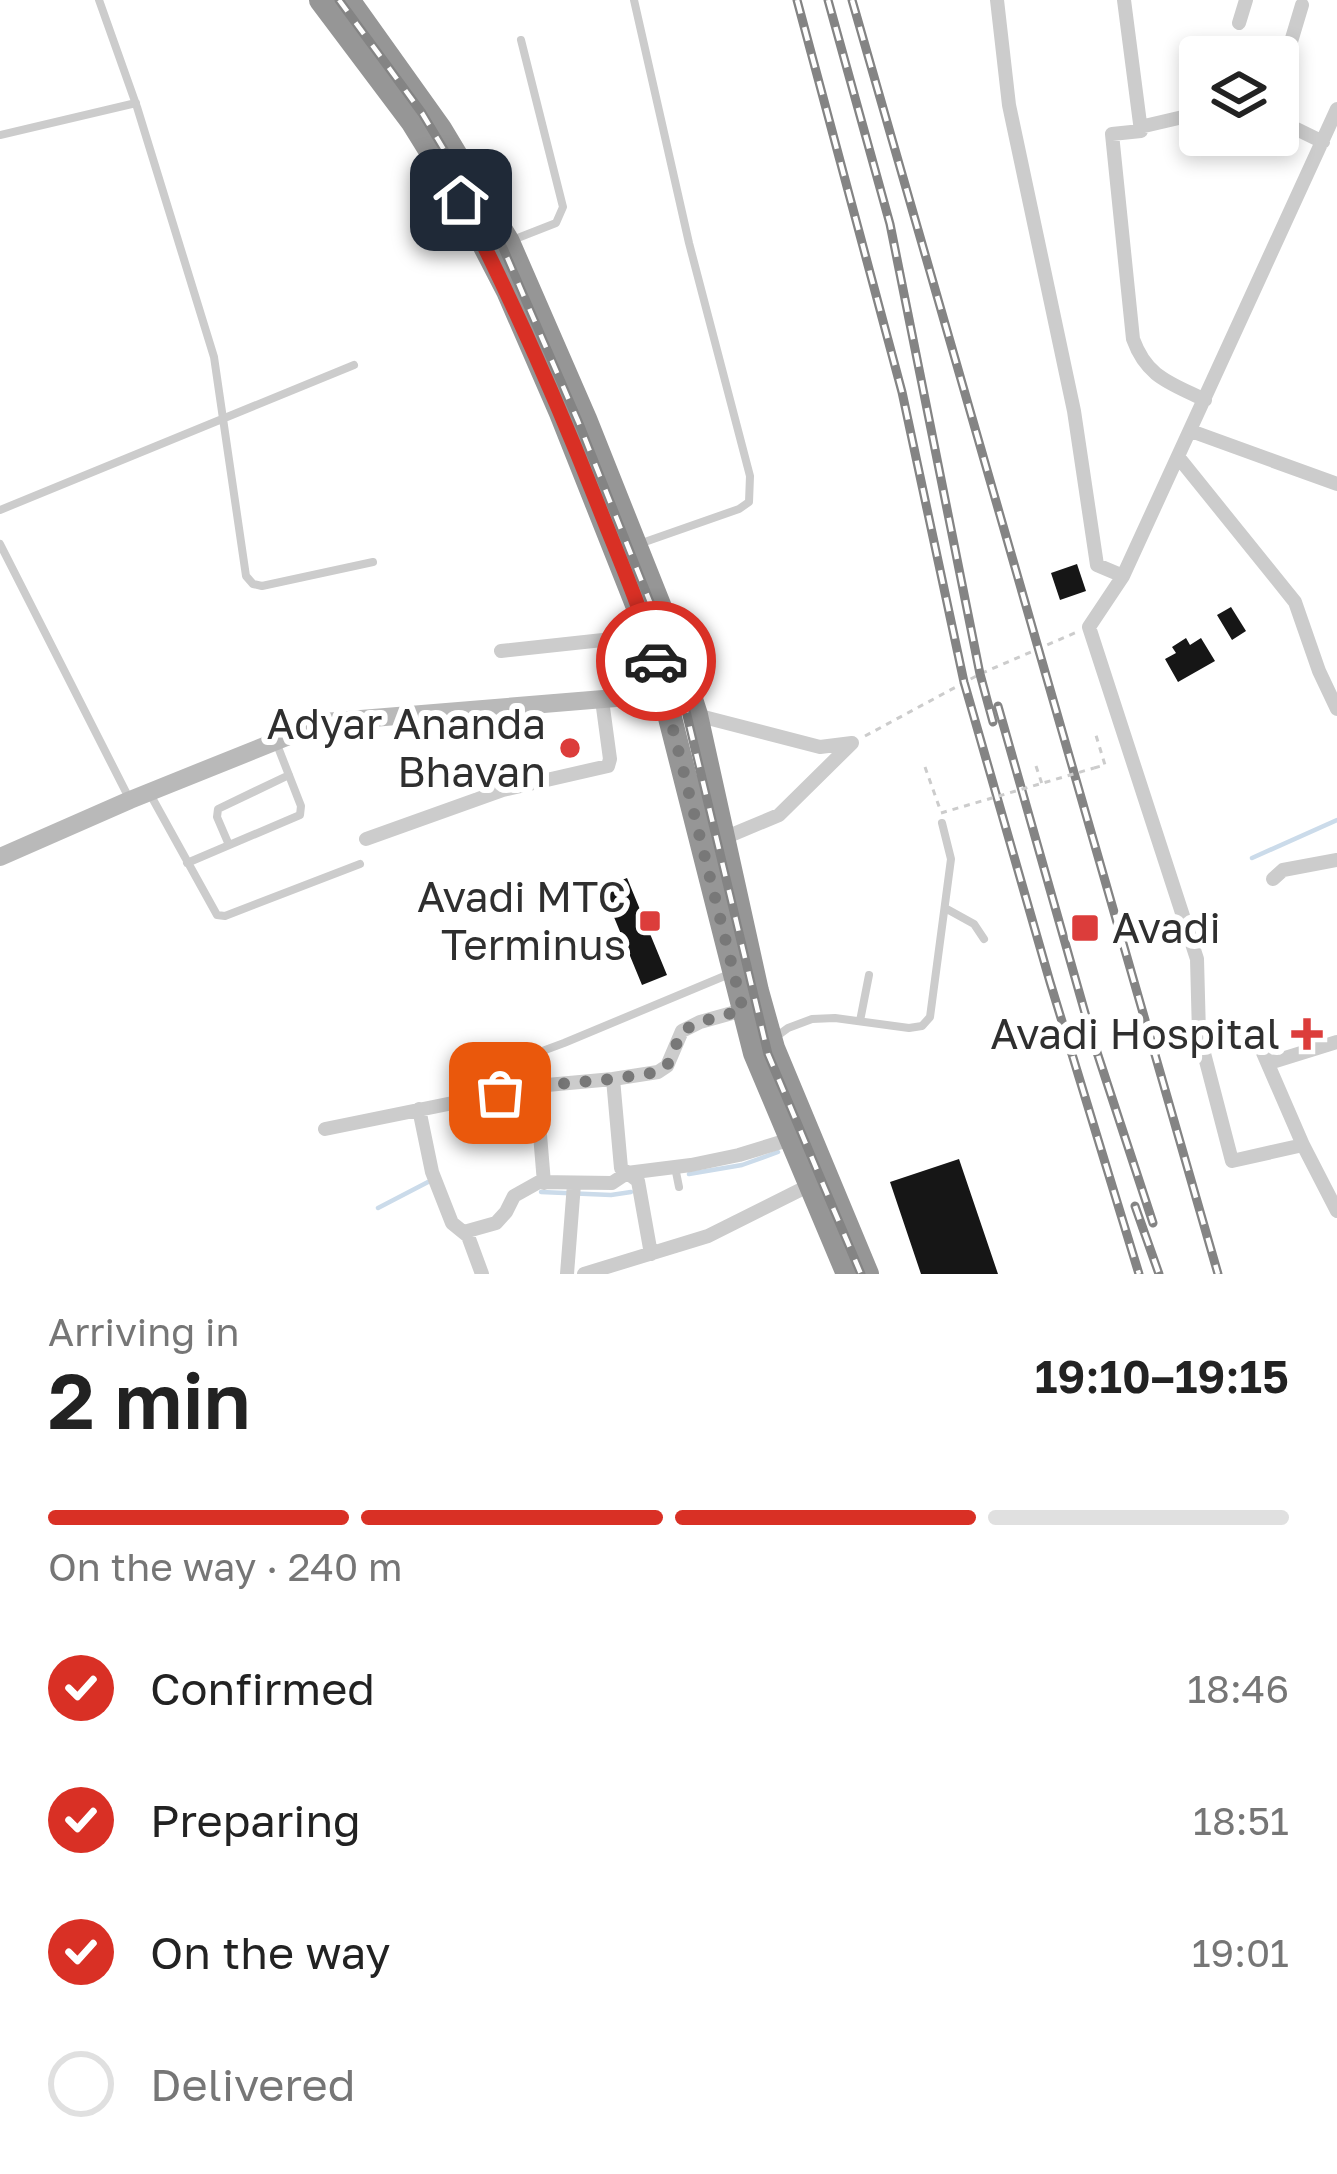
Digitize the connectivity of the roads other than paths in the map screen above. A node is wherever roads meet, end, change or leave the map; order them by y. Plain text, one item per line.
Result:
1 (99, 0) edge
2 (321, 0) edge
3 (348, 0) edge
4 (634, 0) edge
5 (997, 0) edge
6 (1124, 0) edge
7 (1246, 0) edge
8 (1302, 5) dead end
9 (1239, 23) dead end
10 (1293, 36) edge
11 (521, 40) dead end
12 (377, 58) junction
13 (136, 103) junction
14 (1337, 109) edge
15 (1179, 118) edge
16 (1140, 127) junction
17 (1299, 130) edge
18 (0, 135) edge
19 (1323, 142) junction
20 (508, 242) junction
21 (354, 365) dead end
22 (1205, 400) junction
23 (222, 419) junction
24 (1191, 431) junction
25 (1179, 458) junction
26 (1337, 484) edge
27 (0, 510) edge
28 (0, 544) edge
29 (626, 549) junction
30 (374, 562) dead end
31 (1124, 576) junction
32 (659, 632) junction
33 (501, 651) dead end
34 (663, 689) junction
35 (602, 700) junction
36 (1337, 709) edge
37 (696, 715) junction
38 (276, 742) junction
39 (289, 775) junction
40 (139, 796) junction
41 (942, 818) road end
42 (724, 838) junction
43 (366, 839) dead end
44 (229, 845) junction
45 (0, 857) edge
46 (1337, 860) edge
47 (187, 863) junction
48 (360, 864) dead end
49 (1273, 879) dead end
50 (945, 908) junction
51 (984, 939) dead end
52 (742, 969) junction
53 (868, 975) dead end
54 (743, 1010) junction
55 (860, 1021) junction
56 (771, 1041) junction
57 (1337, 1042) edge
58 (1202, 1045) junction
59 (1269, 1064) junction
60 (478, 1075) dead end
61 (613, 1079) junction
62 (536, 1086) junction
63 (419, 1109) junction
64 (325, 1129) dead end
65 (791, 1139) junction
66 (1303, 1145) junction
67 (675, 1167) junction
68 (624, 1170) junction
69 (544, 1183) junction
70 (810, 1185) junction
71 (679, 1187) dead end
72 (574, 1193) junction
73 (1337, 1211) edge
74 (464, 1232) junction
75 (651, 1254) junction
76 (482, 1274) edge
77 (567, 1274) edge
78 (584, 1274) edge
79 (848, 1274) edge
80 (867, 1274) edge

1 - 13 lane
2 - 12 highway
3 - 12 highway
4 - 29 lane
5 - 31 street
6 - 16 street
7 - 9 street
8 - 10 street
11 - 20 lane
12 - 20 highway
12 - 29 highway
13 - 18 lane
13 - 23 lane
14 - 19 street
15 - 16 street
16 - 22 street
17 - 19 street
19 - 22 street
20 - 29 highway
21 - 23 lane
22 - 24 street
23 - 27 lane
23 - 30 lane
24 - 25 street
24 - 26 street
25 - 31 street
25 - 36 street
28 - 40 lane
29 - 32 highway
31 - 58 street
32 - 33 street
32 - 34 highway
34 - 35 main road
34 - 37 highway
34 - 52 highway
35 - 38 main road
35 - 43 street
37 - 42 highway
37 - 42 street
38 - 39 lane
38 - 40 main road
39 - 44 lane
39 - 44 lane
40 - 45 main road
40 - 47 lane
41 - 50 lane
42 - 52 highway
44 - 47 lane
46 - 49 street
47 - 48 lane
50 - 51 lane
50 - 55 lane
52 - 54 highway
52 - 56 highway
52 - 60 lane
53 - 55 lane
54 - 61 street
54 - 65 highway
55 - 56 lane
56 - 80 highway
57 - 59 street
58 - 59 street
58 - 66 street
59 - 66 street
61 - 62 street
61 - 68 street
62 - 63 street
62 - 69 street
63 - 64 street
63 - 74 street
65 - 67 street
65 - 70 highway
66 - 73 street
67 - 68 street
67 - 71 lane
68 - 72 street
68 - 75 street
69 - 72 street
69 - 74 street
70 - 75 street
70 - 79 highway
72 - 77 street
74 - 76 street
75 - 78 street

